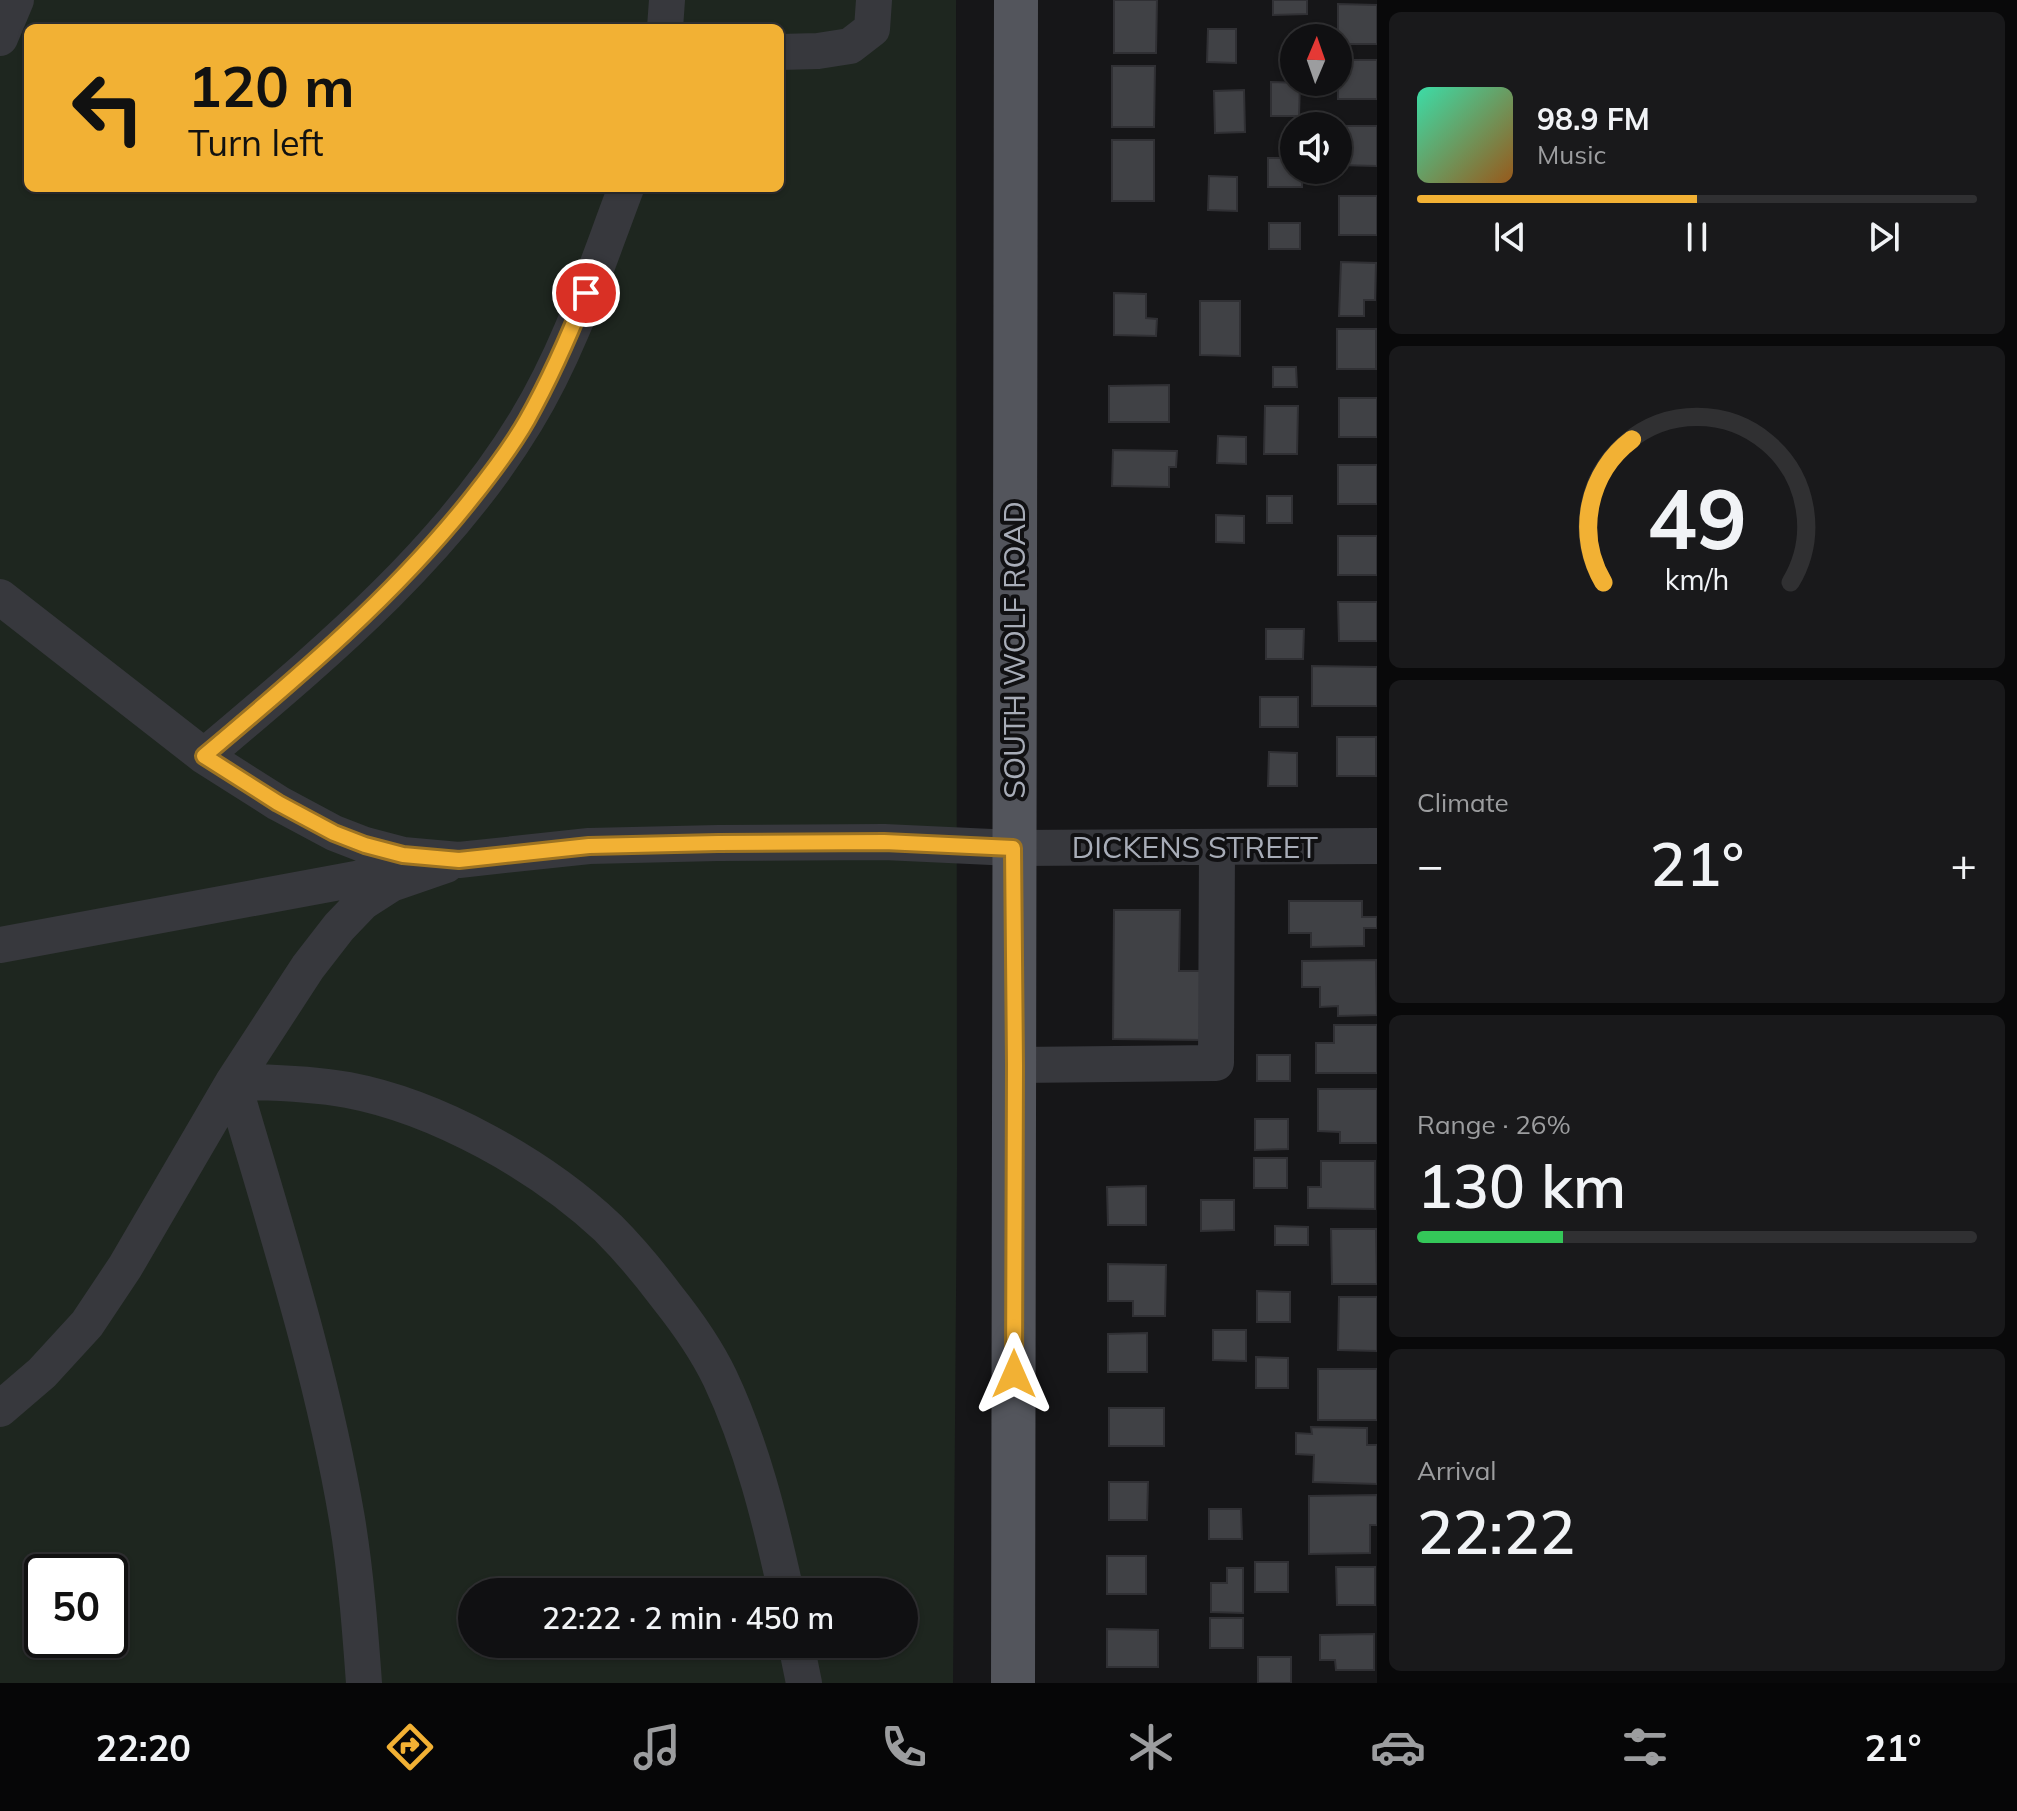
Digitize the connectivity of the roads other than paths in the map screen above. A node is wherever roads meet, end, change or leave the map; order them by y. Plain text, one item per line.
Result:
1 (16, 0) edge
2 (667, 0) edge
3 (874, 0) edge
4 (1016, 0) edge
5 (665, 24) edge
6 (0, 38) edge
7 (784, 52) edge
8 (624, 192) edge
9 (0, 597) edge
10 (204, 756) junction
11 (1377, 846) edge
12 (1217, 847) junction
13 (1013, 848) junction
14 (459, 860) junction
15 (0, 945) edge
16 (1015, 1065) junction
17 (233, 1082) junction
18 (0, 1409) edge
19 (783, 1578) edge
20 (799, 1658) edge
21 (364, 1683) edge
22 (804, 1683) edge
23 (1013, 1683) edge

1 - 6 street
2 - 5 street
3 - 7 street
4 - 13 main road, SOUTH WOLF ROAD
8 - 10 street
9 - 10 street
10 - 14 street
11 - 12 street, DICKENS STREET
12 - 13 street, DICKENS STREET
12 - 16 street
13 - 14 street, DICKENS STREET
13 - 16 main road, SOUTH WOLF ROAD
14 - 15 street
14 - 17 street
16 - 23 main road, SOUTH WOLF ROAD
17 - 18 street
17 - 19 street
17 - 21 street
20 - 22 street

